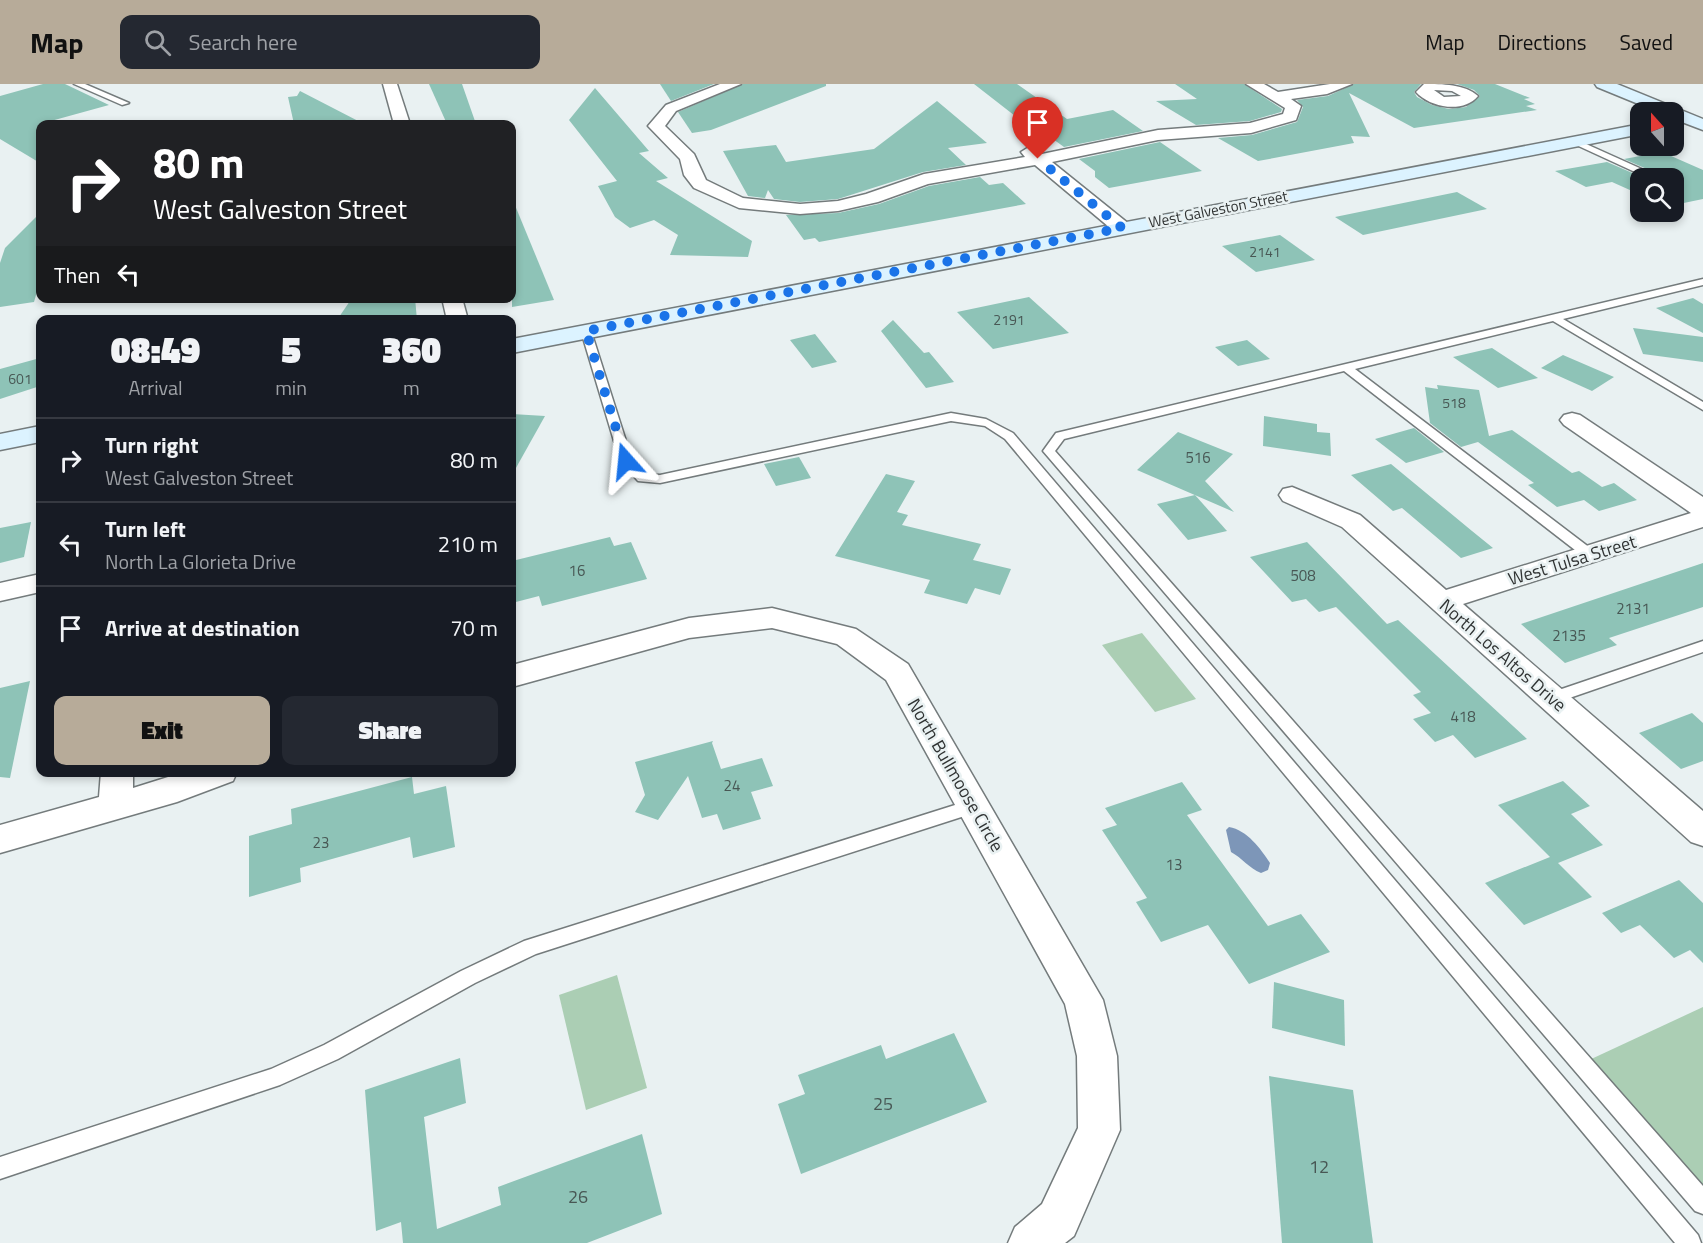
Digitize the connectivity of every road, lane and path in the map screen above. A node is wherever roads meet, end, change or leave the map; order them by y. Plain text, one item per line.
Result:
1 (78, 84) edge
2 (390, 84) edge
3 (734, 84) edge
4 (1253, 84) edge
5 (1346, 84) edge
6 (1603, 84) edge
7 (1279, 96) junction
8 (126, 103) dead end
9 (1686, 118) edge
10 (401, 120) edge
11 (1630, 131) edge
12 (1575, 141) junction
13 (1017, 142) dead end
14 (1038, 159) junction
15 (1633, 168) edge
16 (1122, 228) junction
17 (1703, 282) edge
18 (1555, 318) junction
19 (586, 331) junction
20 (516, 345) edge
21 (1348, 369) junction
22 (1703, 406) edge
23 (1572, 420) dead end
24 (36, 435) edge
25 (0, 442) edge
26 (1292, 495) dead end
27 (1703, 509) edge
28 (1703, 518) edge
29 (1588, 554) junction
30 (36, 584) edge
31 (0, 592) edge
32 (1442, 601) junction
33 (1703, 646) edge
34 (516, 675) edge
35 (1552, 698) junction
36 (117, 777) edge
37 (206, 777) edge
38 (974, 806) junction
39 (115, 807) junction
40 (1701, 828) edge
41 (0, 839) edge
42 (0, 1168) edge
43 (1703, 1203) edge
44 (1031, 1243) edge
45 (1690, 1243) edge

1 - 8 lane
2 - 10 street
3 - 14 street
4 - 7 street
5 - 7 street
6 - 9 street
7 - 14 street
11 - 12 street, West Galveston Street
12 - 15 lane
12 - 16 street, West Galveston Street
13 - 14 street
14 - 16 street
16 - 19 street, West Galveston Street
17 - 18 lane
18 - 21 lane
18 - 22 lane
19 - 20 street, West Galveston Street
19 - 45 lane
21 - 29 lane
21 - 43 lane
23 - 27 street
24 - 25 street
26 - 32 street, North Los Altos Drive
28 - 29 street, West Tulsa Street
29 - 32 street, West Tulsa Street
30 - 31 street
32 - 35 street, North Los Altos Drive
33 - 35 lane
34 - 38 street, North Bullmoose Circle
35 - 40 street, North Los Altos Drive
36 - 39 street
37 - 39 street
38 - 42 lane
38 - 44 street, North Bullmoose Circle
39 - 41 street

